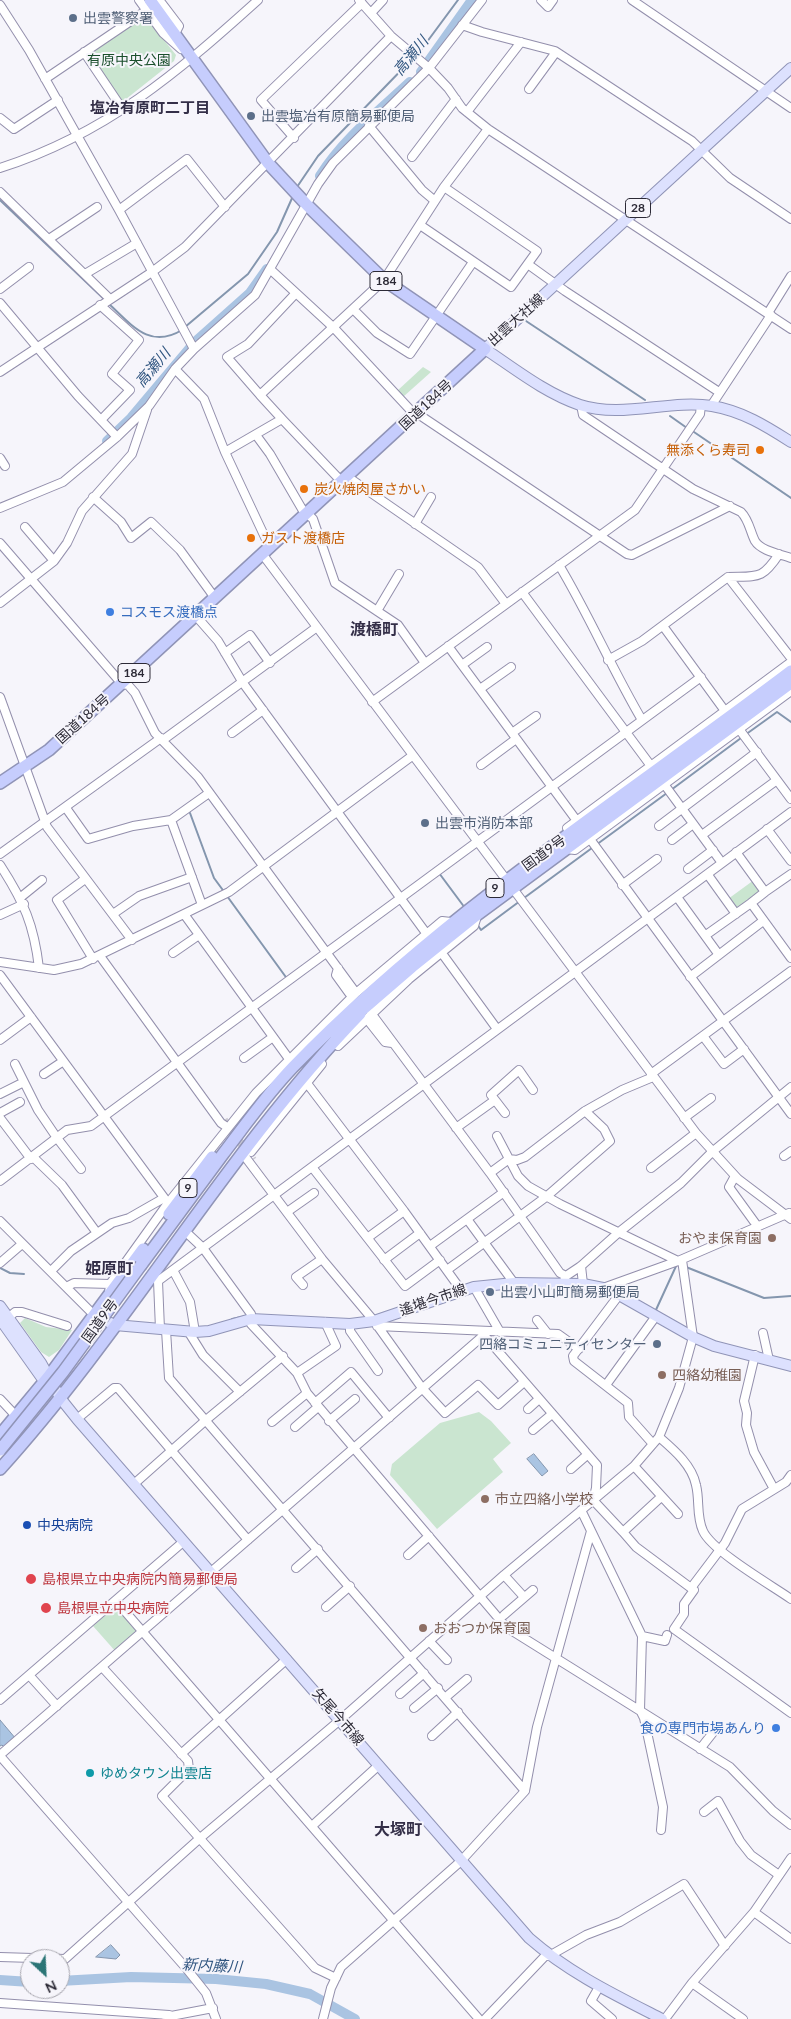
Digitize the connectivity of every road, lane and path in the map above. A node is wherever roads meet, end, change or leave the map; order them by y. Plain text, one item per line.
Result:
1 (139, 0) edge
2 (160, 0) edge
3 (258, 0) edge
4 (383, 0) edge
5 (482, 0) edge
6 (541, 0) edge
7 (553, 0) edge
8 (632, 0) edge
9 (360, 2) edge
10 (0, 5) edge
11 (148, 5) edge
12 (371, 12) junction
13 (0, 15) edge
14 (462, 24) junction
15 (174, 34) junction
16 (391, 36) junction
17 (521, 42) junction
18 (24, 44) junction
19 (84, 52) junction
20 (556, 52) junction
21 (192, 59) junction
22 (429, 68) junction
23 (791, 68) edge
24 (45, 78) junction
25 (528, 89) dead end
26 (765, 91) junction
27 (456, 99) junction
28 (58, 100) junction
29 (791, 108) edge
30 (123, 110) junction
31 (467, 112) junction
32 (0, 118) edge
33 (369, 126) junction
34 (488, 129) junction
35 (78, 136) junction
36 (294, 138) junction
37 (701, 149) junction
38 (412, 157) dead end
39 (268, 163) junction
40 (0, 168) edge
41 (444, 188) junction
42 (0, 192) edge
43 (300, 197) junction
44 (435, 201) junction
45 (97, 207) dead end
46 (225, 207) junction
47 (119, 210) junction
48 (627, 219) junction
49 (791, 219) edge
50 (420, 225) junction
51 (49, 239) junction
52 (137, 243) junction
53 (473, 262) junction
54 (529, 265) junction
55 (29, 267) dead end
56 (271, 270) junction
57 (152, 272) junction
58 (85, 274) junction
59 (791, 276) edge
60 (384, 280) junction
61 (556, 284) junction
62 (0, 289) edge
63 (296, 294) junction
64 (110, 299) junction
65 (0, 302) edge
66 (100, 305) junction
67 (353, 309) junction
68 (769, 314) junction
69 (436, 315) junction
70 (334, 328) junction
71 (791, 329) edge
72 (36, 346) junction
73 (485, 349) junction
74 (194, 350) junction
75 (176, 369) junction
76 (0, 372) edge
77 (719, 392) junction
78 (260, 395) junction
79 (581, 405) junction
80 (149, 406) junction
81 (706, 406) junction
82 (415, 415) junction
83 (282, 419) junction
84 (101, 420) junction
85 (256, 435) junction
86 (117, 437) junction
87 (791, 442) edge
88 (225, 452) junction
89 (0, 458) edge
90 (5, 466) dead end
91 (662, 468) junction
92 (345, 480) junction
93 (93, 497) junction
94 (431, 498) dead end
95 (730, 506) junction
96 (0, 508) edge
97 (307, 514) junction
98 (415, 524) junction
99 (25, 527) dead end
100 (598, 537) junction
101 (0, 544) edge
102 (267, 552) junction
103 (779, 554) junction
104 (791, 558) edge
105 (54, 561) junction
106 (559, 565) junction
107 (398, 574) dead end
108 (728, 577) junction
109 (31, 579) junction
110 (522, 592) junction
111 (215, 598) junction
112 (0, 603) edge
113 (506, 604) junction
114 (377, 611) junction
115 (196, 616) junction
116 (662, 626) junction
117 (317, 627) junction
118 (770, 633) junction
119 (448, 646) junction
120 (487, 646) dead end
121 (791, 651) edge
122 (225, 653) junction
123 (791, 658) edge
124 (608, 660) junction
125 (270, 662) junction
126 (791, 662) edge
127 (425, 663) junction
128 (462, 665) junction
129 (511, 667) dead end
130 (791, 671) edge
131 (701, 677) junction
132 (767, 680) junction
133 (791, 682) edge
134 (243, 683) junction
135 (122, 684) junction
136 (480, 689) junction
137 (791, 691) edge
138 (761, 694) junction
139 (0, 697) edge
140 (777, 697) junction
141 (372, 702) junction
142 (263, 710) junction
143 (725, 711) junction
144 (536, 716) dead end
145 (642, 720) junction
146 (739, 729) junction
147 (626, 732) junction
148 (232, 733) dead end
149 (514, 736) junction
150 (162, 739) junction
151 (694, 739) junction
152 (706, 749) junction
153 (757, 752) junction
154 (412, 756) junction
155 (481, 765) dead end
156 (651, 766) junction
157 (25, 767) junction
158 (777, 780) junction
159 (0, 783) edge
160 (664, 784) junction
161 (552, 787) junction
162 (209, 793) junction
163 (619, 794) junction
164 (791, 799) edge
165 (632, 804) junction
166 (66, 808) junction
167 (682, 808) junction
168 (791, 812) edge
169 (337, 813) junction
170 (172, 820) junction
171 (576, 821) junction
172 (45, 823) junction
173 (693, 824) junction
174 (659, 826) dead end
175 (767, 829) junction
176 (702, 836) junction
177 (590, 839) junction
178 (672, 840) dead end
179 (477, 843) junction
180 (566, 849) junction
181 (713, 850) junction
182 (736, 852) junction
183 (0, 854) edge
184 (541, 855) junction
185 (657, 859) dead end
186 (791, 861) edge
187 (722, 863) junction
188 (0, 865) edge
189 (263, 866) junction
190 (688, 868) dead end
191 (791, 874) edge
192 (708, 875) junction
193 (192, 877) junction
194 (85, 879) junction
195 (42, 880) dead end
196 (622, 884) junction
197 (508, 885) junction
198 (765, 892) junction
199 (677, 897) junction
200 (400, 898) junction
201 (22, 900) junction
202 (751, 903) junction
203 (202, 905) junction
204 (113, 914) junction
205 (184, 914) junction
206 (478, 914) junction
207 (736, 914) junction
208 (0, 915) edge
209 (647, 919) junction
210 (763, 921) junction
211 (451, 922) junction
212 (426, 933) junction
213 (199, 935) junction
214 (706, 935) junction
215 (132, 940) junction
216 (326, 951) junction
217 (441, 952) junction
218 (173, 953) dead end
219 (719, 955) junction
220 (97, 958) junction
221 (396, 958) junction
222 (791, 958) edge
223 (0, 962) edge
224 (412, 967) junction
225 (39, 968) junction
226 (337, 971) junction
227 (393, 971) junction
228 (575, 971) junction
229 (791, 971) edge
230 (0, 974) edge
231 (690, 977) junction
232 (409, 979) junction
233 (349, 992) junction
234 (374, 1000) junction
235 (252, 1007) junction
236 (371, 1013) junction
237 (31, 1017) junction
238 (724, 1021) junction
239 (329, 1026) junction
240 (370, 1026) dead end
241 (497, 1029) junction
242 (273, 1036) junction
243 (703, 1036) junction
244 (0, 1040) edge
245 (389, 1042) junction
246 (744, 1049) junction
247 (244, 1058) dead end
248 (62, 1062) junction
249 (178, 1062) junction
250 (15, 1064) dead end
251 (290, 1064) junction
252 (44, 1074) dead end
253 (652, 1076) junction
254 (306, 1082) junction
255 (22, 1083) dead end
256 (423, 1084) junction
257 (791, 1087) edge
258 (533, 1090) dead end
259 (0, 1094) edge
260 (778, 1096) junction
261 (256, 1098) junction
262 (711, 1098) dead end
263 (495, 1100) junction
264 (20, 1102) dead end
265 (585, 1111) junction
266 (0, 1112) edge
267 (277, 1113) junction
268 (505, 1113) dead end
269 (791, 1114) edge
270 (103, 1116) junction
271 (0, 1118) edge
272 (684, 1118) junction
273 (225, 1123) junction
274 (456, 1128) junction
275 (696, 1133) junction
276 (497, 1136) dead end
277 (57, 1138) junction
278 (348, 1140) junction
279 (232, 1142) junction
280 (791, 1151) edge
281 (712, 1152) junction
282 (784, 1156) dead end
283 (32, 1158) junction
284 (250, 1159) junction
285 (509, 1159) junction
286 (312, 1167) junction
287 (651, 1168) dead end
288 (81, 1169) dead end
289 (196, 1172) junction
290 (490, 1173) junction
291 (225, 1175) junction
292 (735, 1176) junction
293 (0, 1181) edge
294 (223, 1188) junction
295 (504, 1192) junction
296 (314, 1193) dead end
297 (274, 1195) junction
298 (546, 1197) junction
299 (166, 1201) junction
300 (404, 1211) junction
301 (287, 1212) junction
302 (521, 1216) junction
303 (790, 1216) edge
304 (467, 1219) junction
305 (0, 1221) edge
306 (153, 1223) junction
307 (758, 1227) junction
308 (97, 1233) junction
309 (420, 1233) junction
310 (618, 1233) junction
311 (188, 1234) junction
312 (370, 1236) dead end
313 (152, 1237) junction
314 (484, 1243) junction
315 (22, 1244) junction
316 (173, 1245) junction
317 (430, 1246) junction
318 (203, 1248) junction
319 (322, 1259) junction
320 (384, 1260) junction
321 (440, 1260) junction
322 (680, 1260) junction
323 (0, 1263) edge
324 (581, 1266) junction
325 (173, 1270) junction
326 (447, 1270) junction
327 (51, 1271) junction
328 (564, 1280) junction
329 (514, 1284) junction
330 (583, 1284) junction
331 (303, 1285) dead end
332 (66, 1287) junction
333 (474, 1287) junction
334 (604, 1288) junction
335 (110, 1289) junction
336 (461, 1290) junction
337 (619, 1295) junction
338 (0, 1306) edge
339 (94, 1315) junction
340 (656, 1316) junction
341 (4, 1318) edge
342 (251, 1319) junction
343 (537, 1320) dead end
344 (325, 1322) junction
345 (376, 1323) junction
346 (350, 1324) junction
347 (114, 1325) junction
348 (67, 1326) dead end
349 (163, 1330) junction
350 (191, 1332) junction
351 (500, 1332) junction
352 (763, 1332) dead end
353 (484, 1333) junction
354 (548, 1334) junction
355 (693, 1337) junction
356 (579, 1349) junction
357 (283, 1356) junction
358 (755, 1356) junction
359 (769, 1360) junction
360 (791, 1366) edge
361 (378, 1371) dead end
362 (297, 1374) junction
363 (46, 1379) junction
364 (524, 1382) junction
365 (606, 1385) junction
366 (422, 1388) junction
367 (240, 1392) junction
368 (307, 1393) junction
369 (0, 1399) edge
370 (60, 1399) junction
371 (355, 1399) dead end
372 (539, 1399) junction
373 (316, 1405) junction
374 (528, 1409) dead end
375 (552, 1414) junction
376 (16, 1416) junction
377 (389, 1418) junction
378 (77, 1420) junction
379 (206, 1420) junction
380 (329, 1421) junction
381 (272, 1422) dead end
382 (295, 1427) dead end
383 (534, 1430) dead end
384 (0, 1435) edge
385 (659, 1438) junction
386 (653, 1444) junction
387 (354, 1449) junction
388 (0, 1450) edge
389 (172, 1451) junction
390 (587, 1455) junction
391 (634, 1466) junction
392 (0, 1469) edge
393 (571, 1470) dead end
394 (791, 1475) edge
395 (134, 1484) junction
396 (774, 1489) junction
397 (661, 1497) junction
398 (593, 1500) junction
399 (284, 1509) junction
400 (581, 1510) junction
401 (678, 1514) dead end
402 (591, 1531) junction
403 (623, 1532) junction
404 (429, 1536) junction
405 (248, 1540) junction
406 (183, 1542) junction
407 (318, 1549) junction
408 (720, 1550) junction
409 (408, 1555) dead end
410 (296, 1568) dead end
411 (211, 1573) junction
412 (504, 1575) junction
413 (350, 1586) junction
414 (690, 1588) junction
415 (533, 1590) dead end
416 (481, 1595) junction
417 (524, 1597) junction
418 (791, 1599) edge
419 (116, 1601) junction
420 (326, 1607) dead end
421 (504, 1616) dead end
422 (142, 1632) junction
423 (667, 1635) dead end
424 (642, 1636) junction
425 (429, 1641) junction
426 (411, 1657) junction
427 (287, 1659) junction
428 (556, 1659) junction
429 (447, 1660) dead end
430 (103, 1668) junction
431 (424, 1672) junction
432 (29, 1675) junction
433 (467, 1679) dead end
434 (438, 1688) junction
435 (400, 1694) dead end
436 (446, 1697) junction
437 (0, 1700) edge
438 (57, 1706) junction
439 (414, 1708) dead end
440 (640, 1710) junction
441 (458, 1712) junction
442 (791, 1713) edge
443 (220, 1719) junction
444 (340, 1720) junction
445 (715, 1730) dead end
446 (432, 1736) dead end
447 (700, 1749) junction
448 (181, 1754) junction
449 (0, 1755) edge
450 (379, 1765) junction
451 (273, 1779) junction
452 (525, 1791) junction
453 (704, 1812) dead end
454 (791, 1825) edge
455 (312, 1826) junction
456 (661, 1830) dead end
457 (199, 1839) junction
458 (791, 1858) edge
459 (461, 1861) junction
460 (779, 1874) junction
461 (128, 1904) junction
462 (754, 1912) junction
463 (395, 1920) junction
464 (791, 1939) edge
465 (726, 1946) junction
466 (548, 1955) junction
467 (0, 1957) edge
468 (336, 1978) junction
469 (692, 1983) junction
470 (598, 1987) junction
471 (0, 2004) edge
472 (213, 2008) junction
473 (110, 2015) edge
474 (169, 2016) junction
475 (323, 2018) edge
476 (160, 2019) edge
477 (216, 2019) edge
478 (480, 2019) edge
479 (485, 2019) edge
480 (612, 2019) edge
481 (664, 2019) edge
482 (743, 2019) edge

1 - 11 street
2 - 15 street
3 - 21 street
4 - 12 street
5 - 14 street
6 - 7 street
8 - 26 street
9 - 12 street
9 - 36 street
10 - 18 street
11 - 15 highway, 184
11 - 19 street
11 - 21 street
12 - 16 street
13 - 18 street
14 - 17 street
14 - 22 street
15 - 21 highway, 184
16 - 22 street
16 - 36 street
17 - 20 street
17 - 31 street
18 - 24 street
19 - 24 street
19 - 30 street
20 - 25 street
20 - 37 street
21 - 30 street
21 - 39 highway, 184
22 - 27 street
22 - 33 street
23 - 26 main road, 出雲大社線 / 28
24 - 28 street
26 - 29 street
26 - 37 main road, 出雲大社線 / 28
27 - 31 street
27 - 38 street
28 - 32 street
28 - 35 street
30 - 35 street
31 - 34 street
33 - 43 street
33 - 44 street
34 - 41 street
34 - 48 street
35 - 40 street
35 - 47 street
36 - 39 street
37 - 48 main road, 出雲大社線 / 28
37 - 49 street
39 - 43 highway, 184
39 - 46 street
41 - 44 street
41 - 54 street
42 - 51 street
43 - 56 street
43 - 60 highway, 184
44 - 50 street
45 - 51 street
46 - 47 street
46 - 57 street
47 - 52 street
48 - 61 main road, 出雲大社線 / 28
48 - 68 street
50 - 53 street
50 - 60 street
51 - 58 street
52 - 57 street
52 - 58 street
53 - 54 street
53 - 69 street
54 - 61 street
55 - 62 street
56 - 63 street
56 - 74 street
57 - 64 street
57 - 74 street
58 - 64 street
59 - 68 street
60 - 67 street
60 - 69 highway, 184
61 - 73 main road, 出雲大社線 / 28
61 - 77 street
63 - 70 street
63 - 78 street
64 - 66 street
65 - 72 street
66 - 72 street
66 - 84 street
67 - 69 street
67 - 70 street
68 - 71 street
68 - 77 street
69 - 73 highway, 184
70 - 78 street
70 - 82 street
72 - 76 street
72 - 84 street
73 - 79 main road, 出雲大社線
73 - 82 highway, 国道184号 / 184
74 - 75 street
75 - 80 street
75 - 88 street
77 - 81 street
78 - 83 street
79 - 81 main road, 出雲大社線
79 - 91 street
80 - 86 street
80 - 93 street
81 - 87 main road, 出雲大社線
81 - 91 street
82 - 92 highway, 国道184号 / 184
82 - 100 street
83 - 85 street
83 - 92 street
84 - 86 street
85 - 88 street
85 - 97 street
86 - 96 street
88 - 102 street
89 - 90 street
91 - 95 street
91 - 100 street
92 - 97 highway, 国道184号 / 184
92 - 98 street
93 - 105 street
93 - 111 street
94 - 98 street
95 - 100 street
95 - 103 street
97 - 102 highway, 国道184号 / 184
97 - 114 street
98 - 113 street
99 - 105 street
100 - 106 street
101 - 109 street
102 - 111 highway, 国道184号 / 184
102 - 117 street
103 - 104 street
103 - 108 street
105 - 109 street
106 - 110 street
106 - 124 street
107 - 114 street
108 - 116 street
108 - 118 street
109 - 112 street
109 - 135 street
110 - 113 street
110 - 147 street
111 - 115 highway, 国道184号 / 184
113 - 119 street
114 - 127 street
115 - 122 street
115 - 135 highway, 国道184号 / 184
116 - 124 street
116 - 131 street
117 - 125 street
117 - 141 street
118 - 121 street
118 - 123 street
119 - 127 street
119 - 128 street
120 - 128 street
122 - 125 street
122 - 134 street
124 - 145 street
125 - 134 street
126 - 132 street
127 - 141 street
128 - 136 street
129 - 136 street
130 - 138 highway, 国道9号 / 9
131 - 143 street
131 - 145 street
132 - 138 street
132 - 143 street
133 - 140 highway, 国道9号 / 9
134 - 142 street
134 - 150 street
135 - 150 street
135 - 157 highway, 国道184号 / 184
136 - 149 street
137 - 140 street
138 - 151 highway, 国道9号 / 9
139 - 157 street
140 - 146 street
140 - 152 highway, 国道9号 / 9
141 - 154 street
142 - 148 street
142 - 169 street
143 - 151 street
144 - 149 street
145 - 147 street
146 - 152 street
146 - 153 street
147 - 156 street
147 - 161 street
149 - 155 street
149 - 161 street
150 - 162 street
150 - 166 street
151 - 156 street
151 - 163 highway, 国道9号 / 9
152 - 160 street
152 - 165 highway, 国道9号 / 9
153 - 158 street
153 - 167 street
154 - 169 street
154 - 179 street
156 - 163 street
157 - 159 highway, 国道184号 / 184
157 - 172 street
158 - 164 street
158 - 176 street
160 - 165 street
160 - 167 street
161 - 171 street
161 - 179 street
162 - 170 street
162 - 189 street
163 - 171 street
163 - 184 highway, 国道9号 / 9
165 - 177 street
165 - 180 highway, 国道9号 / 9
166 - 170 street
166 - 172 street
167 - 173 street
167 - 174 street
168 - 175 street
169 - 189 street
169 - 200 street
170 - 193 street
171 - 184 street
172 - 183 street
172 - 194 street
173 - 176 street
173 - 178 street
175 - 182 street
175 - 186 street
176 - 181 street
177 - 180 street
177 - 196 street
179 - 197 street
179 - 200 street
180 - 197 highway, 国道9号 / 9
181 - 187 street
181 - 190 street
182 - 187 street
182 - 198 street
184 - 197 highway, 国道9号 / 9
185 - 196 street
187 - 192 street
188 - 201 street
189 - 203 street
189 - 216 street
191 - 198 street
192 - 199 street
192 - 207 street
193 - 203 street
193 - 204 street
194 - 204 street
194 - 220 street
195 - 201 street
196 - 209 street
197 - 206 highway, 国道9号 / 9
197 - 211 highway, 国道9号 / 9
197 - 228 street
198 - 202 street
199 - 209 street
199 - 214 street
200 - 212 street
200 - 216 street
201 - 208 street
201 - 225 street
202 - 207 street
202 - 210 street
203 - 205 street
204 - 215 street
205 - 213 street
205 - 215 street
206 - 217 street
206 - 224 highway, 国道9号 / 9
207 - 214 street
209 - 228 street
209 - 231 street
210 - 219 street
210 - 222 street
211 - 212 street
211 - 227 highway, 国道9号 / 9
212 - 221 street
213 - 218 street
213 - 235 street
214 - 219 street
215 - 220 street
216 - 226 street
216 - 235 street
217 - 232 street
217 - 241 street
219 - 231 street
220 - 225 street
220 - 249 street
221 - 227 street
221 - 233 street
223 - 225 street
224 - 232 street
224 - 234 highway, 国道9号 / 9
226 - 233 street
226 - 233 street
227 - 239 highway, 国道9号 / 9
228 - 241 street
228 - 253 street
229 - 238 street
230 - 237 street
231 - 238 street
232 - 236 street
233 - 239 street
234 - 267 highway, 9
234 - 279 highway, 国道9号 / 9
235 - 242 street
235 - 249 street
236 - 245 street
236 - 254 street
237 - 244 street
237 - 248 street
238 - 243 street
238 - 246 street
239 - 251 highway, 国道9号 / 9
240 - 245 street
241 - 256 street
242 - 247 street
242 - 251 street
243 - 246 street
243 - 253 street
245 - 256 street
246 - 260 street
248 - 252 street
248 - 270 street
249 - 270 street
249 - 273 street
250 - 277 street
251 - 261 highway, 9
251 - 279 highway, 国道9号 / 9
253 - 265 street
253 - 272 street
254 - 267 street
254 - 278 street
255 - 259 street
256 - 274 street
256 - 278 street
257 - 260 street
258 - 263 street
260 - 269 street
260 - 281 street
261 - 273 street
261 - 289 highway, 9
262 - 272 street
263 - 268 street
263 - 274 street
264 - 266 street
265 - 285 street
265 - 298 street
267 - 284 street
267 - 291 highway, 9
270 - 277 street
270 - 299 street
271 - 283 street
272 - 275 street
273 - 289 street
274 - 290 street
275 - 281 street
275 - 287 street
276 - 285 street
277 - 283 street
277 - 288 street
278 - 286 street
278 - 300 street
279 - 388 highway, 国道9号 / 9, bridge
280 - 282 street
281 - 292 street
281 - 310 street
283 - 293 street
283 - 308 street
284 - 294 street
284 - 297 street
285 - 290 street
285 - 298 street
286 - 297 street
286 - 320 street
289 - 299 street
289 - 313 highway, 9
290 - 295 street
291 - 294 street
291 - 316 highway, 9
292 - 303 street
292 - 307 street
294 - 311 street
295 - 302 street
295 - 304 street
296 - 301 street
297 - 301 street
297 - 318 street
298 - 302 street
298 - 310 street
299 - 306 street
299 - 308 street
300 - 309 street
300 - 312 street
301 - 319 street
302 - 314 street
302 - 328 street
303 - 307 street
304 - 314 street
304 - 317 street
305 - 315 street
306 - 313 street
306 - 335 street
307 - 322 street
308 - 327 street
309 - 317 street
309 - 320 street
310 - 322 street
310 - 324 street
311 - 316 street
311 - 318 street
313 - 335 highway, 9
314 - 326 street
314 - 329 street
315 - 323 street
315 - 327 street
316 - 347 highway, 9
317 - 321 street
318 - 325 street
318 - 342 street
319 - 331 street
319 - 345 street
320 - 321 street
321 - 326 street
322 - 334 street
322 - 355 street
324 - 328 street
324 - 330 street
325 - 349 street
325 - 350 street
326 - 336 street
327 - 332 street
328 - 329 main road, 遙堪今市線
328 - 330 main road, 遙堪今市線
329 - 333 main road, 遙堪今市線
330 - 334 main road, 遙堪今市線
332 - 335 street
332 - 339 street
333 - 336 main road, 遙堪今市線
333 - 351 street
334 - 337 main road, 遙堪今市線
335 - 339 highway, 9
336 - 345 main road, 遙堪今市線
337 - 340 main road, 遙堪今市線
337 - 356 street
338 - 341 main road
339 - 347 main road, 遙堪今市線
339 - 363 highway, 9
340 - 355 main road, 遙堪今市線
340 - 365 street
341 - 348 street
341 - 363 main road
342 - 344 main road, 遙堪今市線
342 - 350 main road, 遙堪今市線
342 - 357 street
343 - 354 street
344 - 346 main road, 遙堪今市線
344 - 362 street
345 - 346 main road, 遙堪今市線
345 - 353 street
345 - 366 street
346 - 361 street
347 - 349 main road, 遙堪今市線
347 - 370 highway, 9
349 - 350 main road, 遙堪今市線
349 - 379 street
350 - 367 street
351 - 353 street
351 - 354 street
352 - 359 street
353 - 364 street
353 - 366 street
354 - 356 street
355 - 358 main road, 遙堪今市線
355 - 385 street
356 - 365 street
357 - 362 street
357 - 367 street
358 - 359 main road, 遙堪今市線
358 - 396 street
359 - 360 main road, 遙堪今市線
362 - 368 street
363 - 370 main road
363 - 376 highway, 9
364 - 366 street
364 - 372 street
365 - 386 street
366 - 377 street
367 - 379 street
368 - 373 street
368 - 381 street
369 - 376 street
370 - 378 main road, 矢尾今市線
370 - 392 highway, 9
371 - 380 street
372 - 374 street
372 - 375 street
373 - 377 street
373 - 380 street
373 - 382 street
375 - 383 street
375 - 390 street
376 - 384 highway, 9
377 - 387 street
378 - 389 street
378 - 395 main road, 矢尾今市線
379 - 389 street
379 - 399 street
380 - 387 street
385 - 386 street
385 - 408 street
386 - 391 street
387 - 399 street
387 - 404 street
389 - 395 street
389 - 405 street
390 - 393 street
390 - 398 street
391 - 397 street
391 - 398 street
394 - 396 street
395 - 406 main road, 矢尾今市線
396 - 408 street
397 - 401 street
397 - 403 street
398 - 400 street
398 - 403 street
399 - 405 street
399 - 407 street
400 - 402 street
400 - 412 street
402 - 424 street
402 - 428 street
403 - 414 street
404 - 409 street
404 - 416 street
405 - 411 street
406 - 411 main road, 矢尾今市線
406 - 419 street
407 - 410 street
407 - 413 street
408 - 414 street
408 - 418 street
411 - 422 street
411 - 427 main road, 矢尾今市線
412 - 416 street
412 - 417 street
413 - 420 street
413 - 426 street
414 - 442 street
415 - 417 street
416 - 425 street
416 - 428 street
417 - 421 street
419 - 422 street
419 - 432 street
422 - 430 street
422 - 443 street
423 - 424 street
424 - 440 street
425 - 426 street
425 - 429 street
426 - 431 street
426 - 444 street
427 - 443 street
427 - 444 main road, 矢尾今市線
428 - 440 street
428 - 452 street
430 - 438 street
430 - 448 street
431 - 434 street
431 - 435 street
432 - 437 street
432 - 438 street
433 - 436 street
434 - 436 street
434 - 439 street
436 - 441 street
438 - 449 street
440 - 447 street
440 - 456 street
441 - 446 street
441 - 452 street
443 - 448 street
443 - 451 street
444 - 450 main road, 矢尾今市線
444 - 451 street
445 - 447 street
447 - 454 street
448 - 457 street
449 - 461 street
450 - 455 street
450 - 459 main road, 矢尾今市線
451 - 455 street
451 - 457 street
452 - 459 street
453 - 460 street
455 - 463 street
457 - 461 street
457 - 468 street
458 - 460 street
459 - 463 street
459 - 466 main road, 矢尾今市線
460 - 462 street
461 - 467 street
461 - 472 street
462 - 464 street
462 - 465 street
463 - 468 street
463 - 478 street
465 - 466 street
465 - 469 street
466 - 470 main road, 矢尾今市線
466 - 479 street
468 - 475 street
469 - 481 street
469 - 482 street
470 - 480 street
470 - 481 main road, 矢尾今市線
471 - 473 street
472 - 474 street
472 - 477 street
473 - 474 street
474 - 476 street

